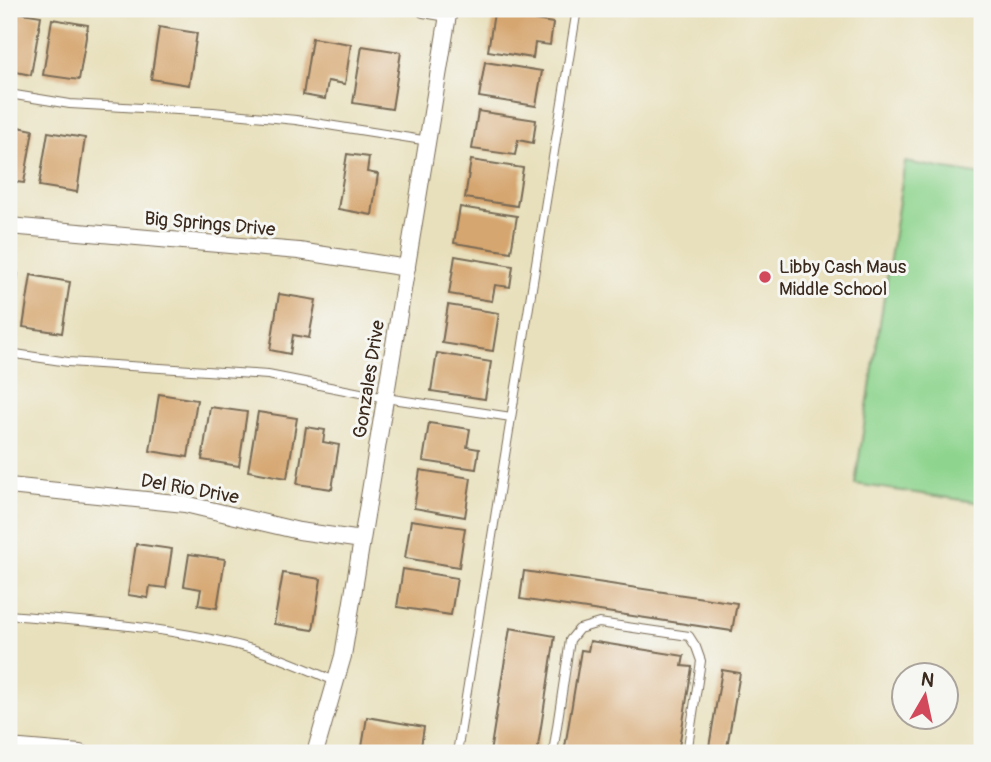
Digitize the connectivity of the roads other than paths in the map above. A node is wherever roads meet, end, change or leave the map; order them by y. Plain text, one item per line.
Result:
1 (424, 9) edge
2 (578, 9) edge
3 (448, 11) edge
4 (9, 94) edge
5 (429, 141) junction
6 (9, 226) edge
7 (407, 268) junction
8 (9, 353) edge
9 (386, 398) junction
10 (511, 417) junction
11 (9, 486) edge
12 (362, 540) junction
13 (9, 615) edge
14 (337, 682) junction
15 (9, 747) edge
16 (80, 753) edge
17 (315, 753) edge
18 (457, 753) edge
19 (552, 753) edge
20 (687, 753) edge

1 - 3 street
2 - 10 lane
3 - 5 street, Gonzales Drive
4 - 5 lane
5 - 7 street, Gonzales Drive
6 - 7 street, Big Springs Drive
7 - 9 street, Gonzales Drive
8 - 9 lane
9 - 10 lane
9 - 12 street, Gonzales Drive
10 - 18 lane
11 - 12 street, Del Rio Drive
12 - 14 street, Gonzales Drive
13 - 14 lane
14 - 17 street, Gonzales Drive
15 - 16 street
19 - 20 lane

